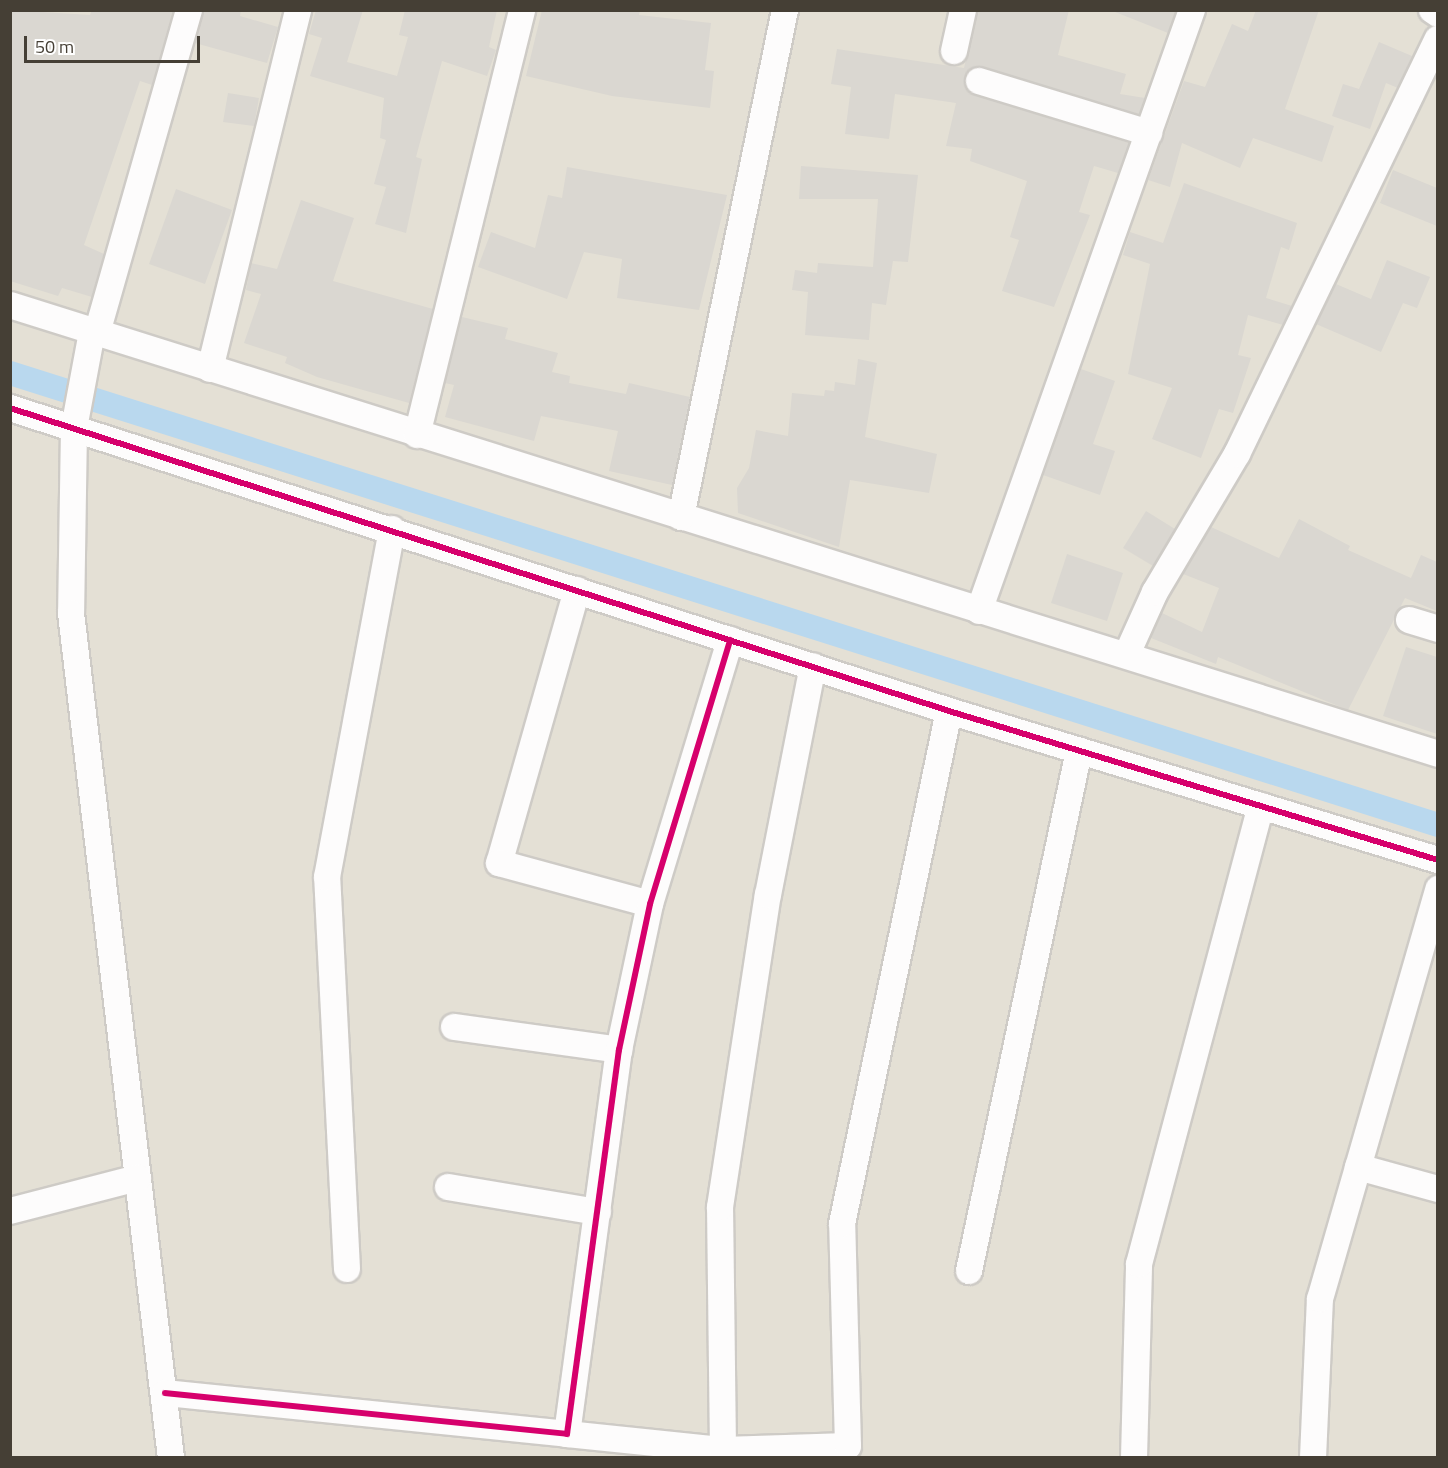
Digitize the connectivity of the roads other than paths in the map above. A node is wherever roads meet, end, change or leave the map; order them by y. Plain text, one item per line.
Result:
1 (189, 10) edge
2 (298, 10) edge
3 (522, 10) edge
4 (785, 10) edge
5 (963, 10) edge
6 (1192, 10) edge
7 (1432, 10) edge
8 (1437, 14) edge
9 (1437, 39) edge
10 (954, 51) dead end
11 (979, 81) dead end
12 (1149, 133) junction
13 (10, 305) edge
14 (94, 332) junction
15 (210, 369) junction
16 (10, 408) edge
17 (74, 428) junction
18 (417, 435) junction
19 (681, 517) junction
20 (392, 529) junction
21 (577, 590) junction
22 (980, 611) junction
23 (1409, 620) dead end
24 (1437, 629) edge
25 (730, 640) junction
26 (1127, 654) junction
27 (813, 666) junction
28 (949, 711) junction
29 (1079, 751) junction
30 (1437, 754) edge
31 (1261, 806) junction
32 (1437, 860) edge
33 (1437, 889) edge
34 (650, 904) junction
35 (454, 1027) dead end
36 (618, 1050) junction
37 (1358, 1167) junction
38 (138, 1178) junction
39 (448, 1187) dead end
40 (1437, 1189) edge
41 (10, 1211) edge
42 (598, 1212) junction
43 (347, 1269) dead end
44 (969, 1271) dead end
45 (165, 1393) junction
46 (567, 1434) junction
47 (723, 1450) junction
48 (771, 1452) edge
49 (171, 1458) edge
50 (1134, 1458) edge
51 (1313, 1458) edge

1 - 14 street
2 - 15 street
3 - 18 street
4 - 19 street
5 - 10 street
6 - 12 street
7 - 8 street
9 - 26 street
11 - 12 street
12 - 22 street
13 - 14 street
14 - 15 street
14 - 17 street
15 - 18 street
16 - 17 street
17 - 20 street
17 - 38 street
18 - 19 street
19 - 22 street
20 - 21 street
20 - 43 street
21 - 25 street
21 - 34 street
22 - 26 street
23 - 24 street
25 - 27 street
25 - 34 street
26 - 30 street
27 - 28 street
27 - 47 street
28 - 29 street
28 - 48 street
29 - 31 street
29 - 44 street
31 - 32 street
31 - 50 street
33 - 37 street
34 - 36 street
35 - 36 street
36 - 42 street
37 - 40 street
37 - 51 street
38 - 41 street
38 - 45 street
39 - 42 street
42 - 46 street
45 - 46 street
45 - 49 street
46 - 47 street
47 - 48 street

